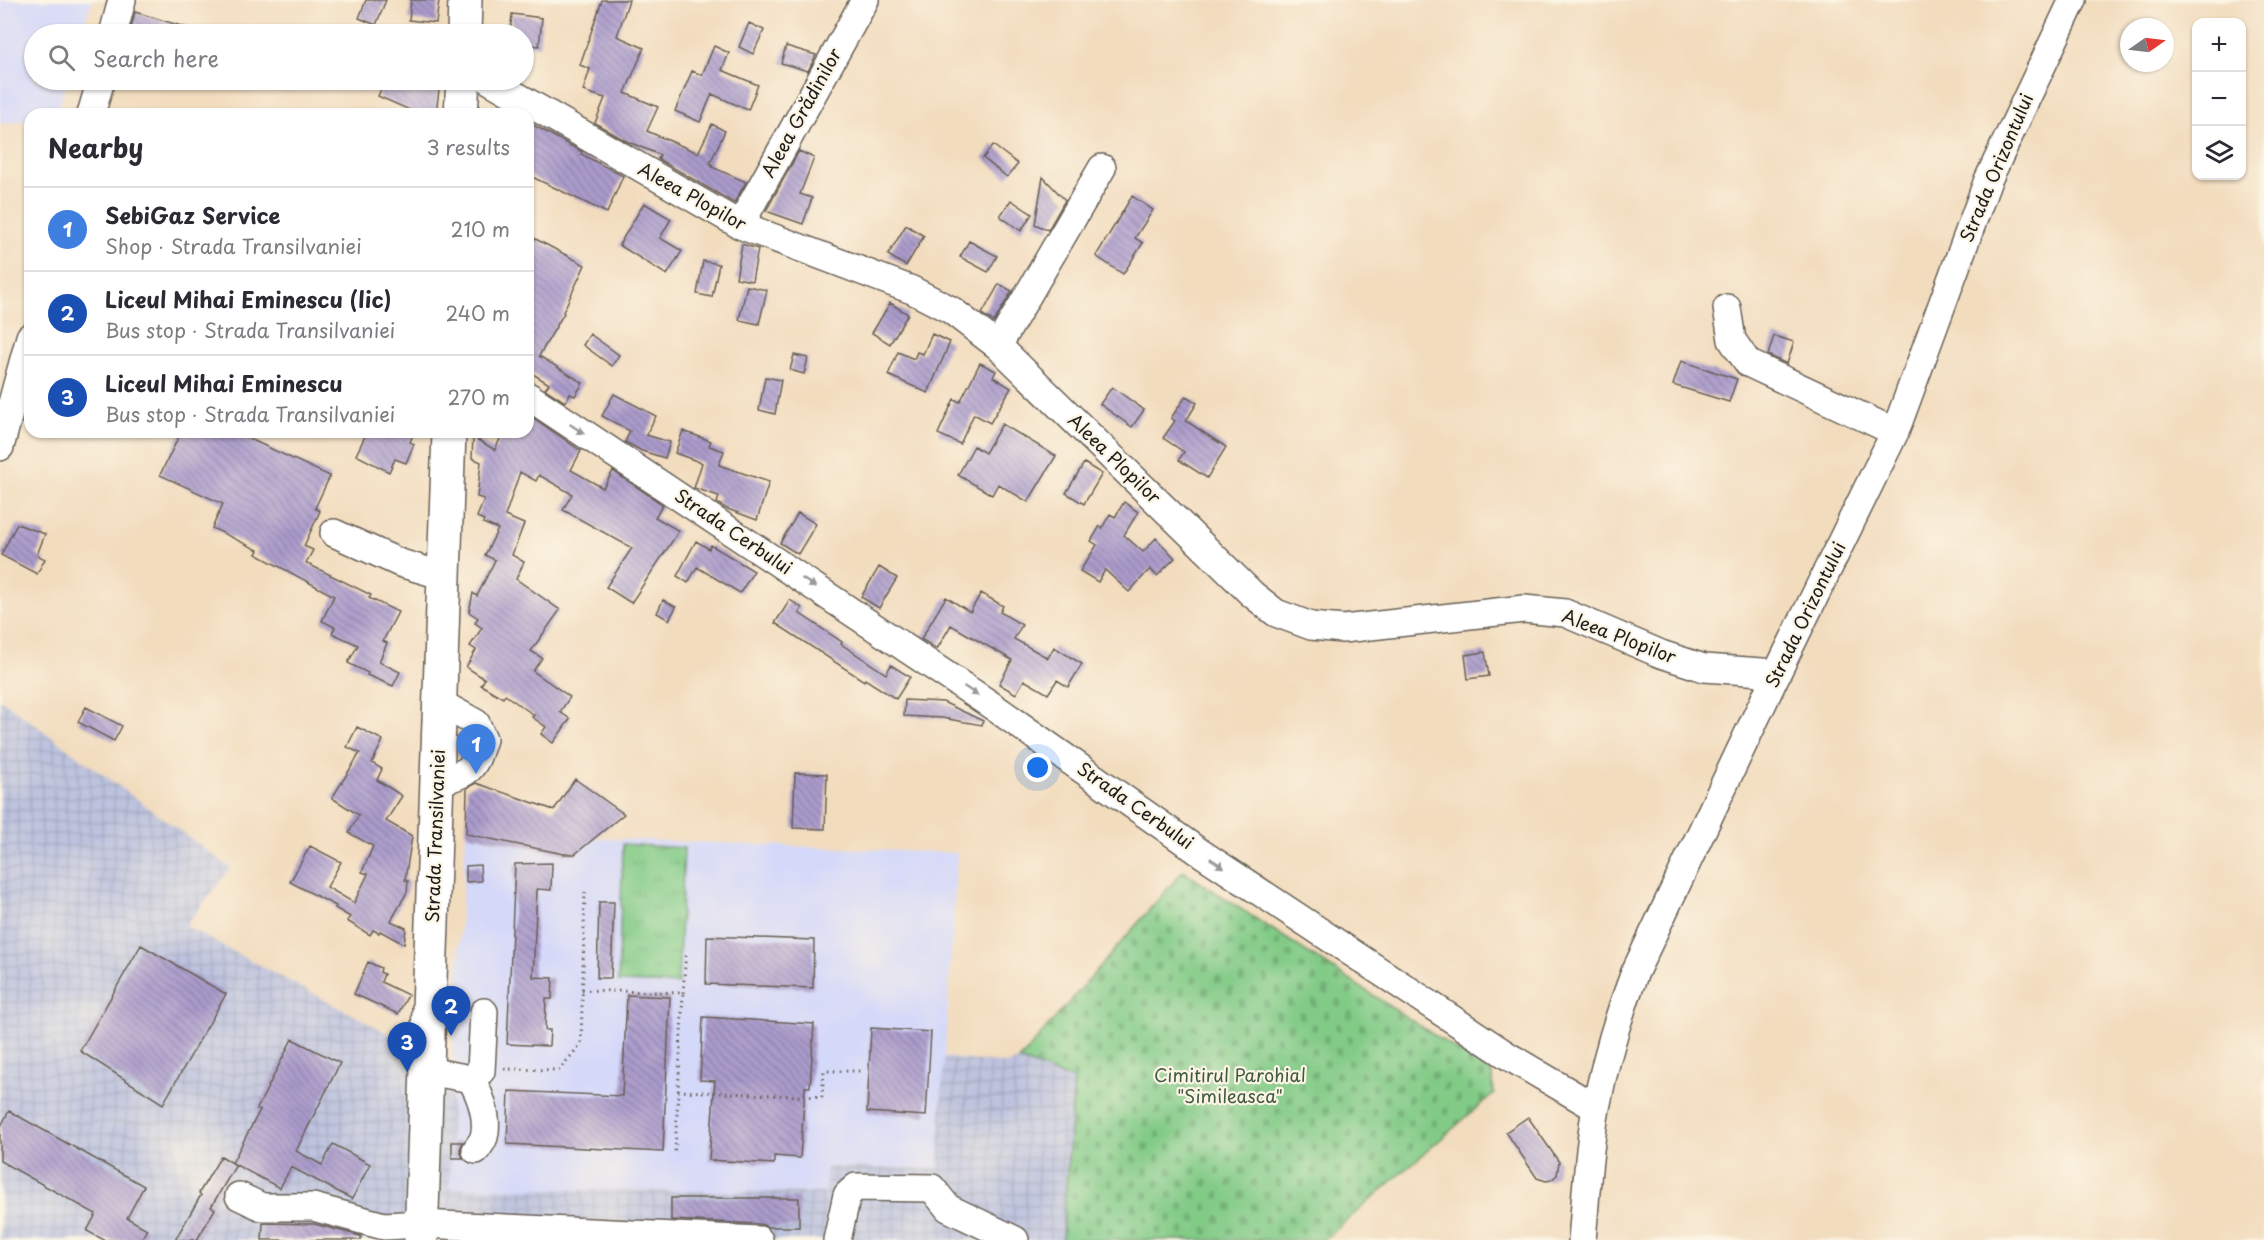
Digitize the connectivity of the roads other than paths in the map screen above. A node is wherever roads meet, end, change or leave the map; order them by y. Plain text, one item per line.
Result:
1 (122, 0) edge
2 (465, 0) edge
3 (865, 0) edge
4 (2073, 0) edge
5 (116, 24) edge
6 (464, 24) edge
7 (98, 90) edge
8 (462, 90) edge
9 (506, 90) edge
10 (93, 108) edge
11 (461, 108) edge
12 (1102, 168) dead end
13 (740, 225) junction
14 (1727, 308) dead end
15 (998, 346) junction
16 (24, 359) edge
17 (534, 400) edge
18 (1895, 432) junction
19 (449, 438) edge
20 (0, 447) edge
21 (334, 533) dead end
22 (444, 576) junction
23 (1777, 673) junction
24 (440, 703) junction
25 (438, 782) junction
26 (484, 1012) dead end
27 (428, 1071) junction
28 (477, 1080) junction
29 (1596, 1108) junction
30 (476, 1150) dead end
31 (239, 1196) dead end
32 (422, 1232) edge
33 (759, 1240) edge
34 (837, 1240) edge
35 (1015, 1240) edge
36 (1582, 1240) edge

1 - 5 street
2 - 6 main road
3 - 13 street, Aleea Grădinilor
4 - 18 street, Strada Orizontului
7 - 10 street
8 - 11 main road
9 - 13 street, Aleea Plopilor
12 - 15 street
13 - 15 street, Aleea Plopilor
14 - 18 street
15 - 23 street, Aleea Plopilor
16 - 20 street
17 -> 29 street, Strada Cerbului
18 - 23 street, Strada Orizontului
19 - 22 main road, Strada Transilvaniei
21 - 22 street
22 - 24 main road, Strada Transilvaniei
23 - 29 street, Strada Orizontului
24 - 25 main road, Strada Transilvaniei
24 - 25 street
25 - 27 main road, Strada Transilvaniei
26 - 28 street
27 - 28 street
27 - 32 main road, Strada Transilvaniei
28 - 30 street
29 - 36 street, Strada Orizontului
31 - 32 street
32 - 33 street
34 - 35 street

